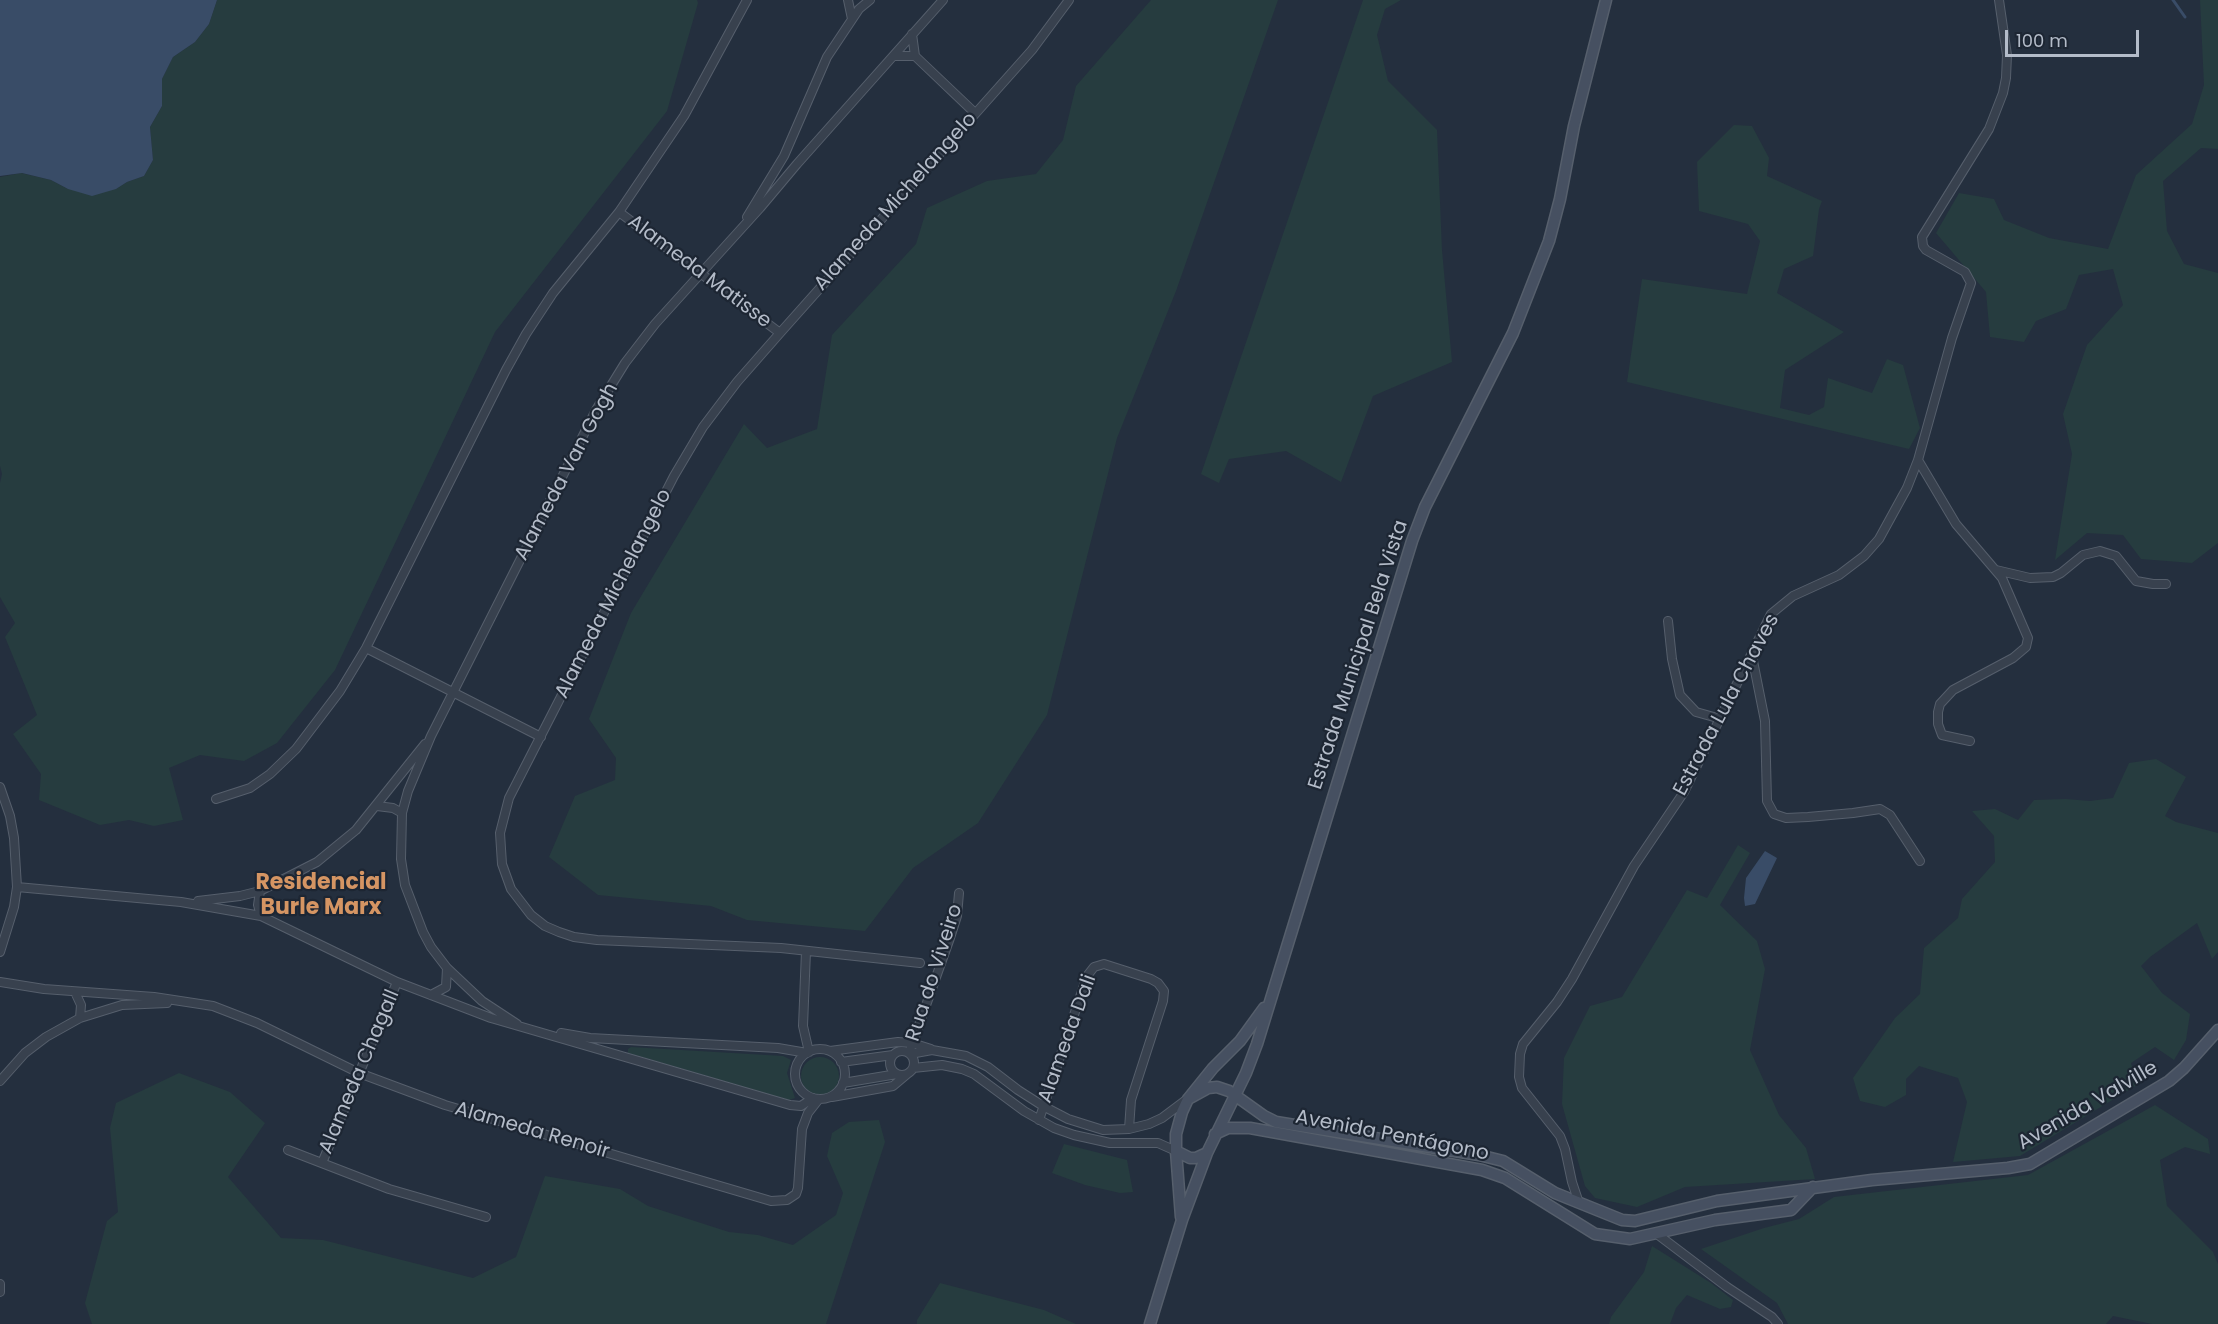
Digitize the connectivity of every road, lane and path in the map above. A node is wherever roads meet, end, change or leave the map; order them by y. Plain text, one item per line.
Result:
1 (747, 0) edge
2 (848, 0) edge
3 (870, 0) edge
4 (943, 0) edge
5 (1069, 0) edge
6 (1606, 0) edge
7 (1999, 0) edge
8 (852, 19) junction
9 (912, 34) junction
10 (894, 56) junction
11 (915, 56) junction
12 (975, 113) junction
13 (784, 156) junction
14 (797, 164) junction
15 (619, 212) junction
16 (738, 232) junction
17 (700, 273) junction
18 (780, 333) junction
19 (1918, 460) junction
20 (1996, 570) junction
21 (2166, 584) dead end
22 (1668, 621) dead end
23 (366, 648) junction
24 (1752, 656) junction
25 (453, 692) junction
26 (1720, 719) junction
27 (431, 736) junction
28 (541, 737) junction
29 (1970, 741) dead end
30 (0, 787) edge
31 (216, 799) dead end
32 (377, 806) junction
33 (402, 813) junction
34 (1920, 861) dead end
35 (17, 887) junction
36 (260, 891) junction
37 (959, 893) dead end
38 (181, 902) junction
39 (261, 916) junction
40 (806, 951) junction
41 (0, 952) edge
42 (920, 963) dead end
43 (447, 968) junction
44 (0, 982) edge
45 (397, 982) junction
46 (75, 992) junction
47 (431, 995) junction
48 (1272, 995) junction
49 (180, 1002) junction
50 (80, 1018) junction
51 (517, 1024) junction
52 (539, 1030) junction
53 (2218, 1030) edge
54 (627, 1040) junction
55 (912, 1043) junction
56 (932, 1050) junction
57 (830, 1051) junction
58 (808, 1053) junction
59 (910, 1053) junction
60 (893, 1055) junction
61 (623, 1056) junction
62 (841, 1062) junction
63 (913, 1069) junction
64 (359, 1073) junction
65 (897, 1074) junction
66 (0, 1081) edge
67 (843, 1083) junction
68 (1235, 1095) junction
69 (820, 1098) junction
70 (1188, 1099) junction
71 (1043, 1106) junction
72 (1039, 1120) junction
73 (1129, 1129) junction
74 (1215, 1134) junction
75 (288, 1150) dead end
76 (1176, 1151) junction
77 (1207, 1153) junction
78 (322, 1163) junction
79 (1572, 1182) junction
80 (1814, 1187) junction
81 (1555, 1193) junction
82 (1759, 1195) junction
83 (1579, 1203) junction
84 (1749, 1216) junction
85 (486, 1217) dead end
86 (1182, 1220) junction
87 (1622, 1221) junction
88 (1635, 1221) junction
89 (1657, 1234) junction
90 (1618, 1238) junction
91 (1635, 1239) junction
92 (0, 1284) edge
93 (0, 1292) edge
94 (1150, 1324) edge
95 (1778, 1324) edge

1 - 15 street
2 - 8 street
3 - 8 street, Alameda Van Gogh
4 - 9 street, Alameda Van Gogh
5 - 12 street, Alameda Michelangelo
6 - 48 main road, Estrada Municipal Bela Vista
7 - 19 street, Estrada Lula Chaves
8 - 13 street, Alameda Van Gogh
9 - 10 street, Alameda Van Gogh
9 - 11 street
10 - 11 street
10 - 14 street, Alameda Van Gogh
11 - 12 street
12 - 18 street, Alameda Michelangelo
13 - 14 street
13 - 16 street, Alameda Van Gogh
14 - 16 street, Alameda Van Gogh
15 - 17 street, Alameda Matisse
15 - 23 street
16 - 17 street, Alameda Van Gogh
17 - 18 street, Alameda Matisse
17 - 25 street, Alameda Van Gogh
18 - 28 street, Alameda Michelangelo
19 - 20 street
19 - 24 street, Estrada Lula Chaves
20 - 21 street
20 - 29 street
22 - 26 street
23 - 25 street
23 - 31 street
24 - 26 street, Estrada Lula Chaves
24 - 34 street
25 - 27 street, Alameda Van Gogh
25 - 28 street
26 - 79 street, Estrada Lula Chaves
27 - 32 street
27 - 33 street
28 - 40 street, Alameda Michelangelo
30 - 35 street
32 - 33 street
32 - 36 street
33 - 43 street
35 - 38 street
35 - 41 street
36 - 38 street
36 - 39 street
37 - 55 street, Rua do Viveiro
38 - 39 street
39 - 45 street
40 - 42 street, Alameda Michelangelo
40 - 58 street
43 - 47 street
43 - 51 street
44 - 46 street
45 - 47 street
45 - 64 street, Alameda Chagall
46 - 49 street
46 - 50 street
47 - 51 street
48 - 68 main road, Estrada Municipal Bela Vista
48 - 70 main road
49 - 50 street
49 - 64 street, Alameda Renoir
50 - 66 street
51 - 52 street
52 - 54 street
52 - 61 street
53 - 80 main road, Avenida Valville
54 - 58 street
54 - 61 street
55 - 56 street
55 - 57 street
55 - 59 street, Rua do Viveiro
56 - 59 street
56 - 71 street
57 - 58 street
57 - 62 street
58 - 69 street
59 - 60 street
59 - 63 street
60 - 62 street
60 - 65 street
61 - 69 street
62 - 67 street
63 - 65 street
63 - 69 street
63 - 72 street
64 - 69 street, Alameda Renoir
64 - 78 street, Alameda Chagall
65 - 67 street
67 - 69 street
68 - 70 main road
68 - 74 main road, Estrada Municipal Bela Vista
68 - 81 main road, Avenida Pentágono
70 - 73 street
70 - 76 main road
71 - 72 street, Alameda Dali
71 - 73 street
71 - 73 street, Alameda Dali
72 - 76 street
74 - 77 main road, Estrada Municipal Bela Vista
74 - 90 main road, Avenida Pentágono
75 - 78 street
76 - 77 main road
76 - 86 main road
77 - 86 main road, Estrada Municipal Bela Vista
78 - 85 street
79 - 81 street
79 - 83 street, Estrada Lula Chaves
80 - 82 main road, Avenida Valville
80 - 84 main road
81 - 83 main road, Avenida Pentágono
82 - 84 main road
82 - 88 main road, Avenida Valville
83 - 87 main road, Avenida Pentágono
84 - 89 main road
86 - 94 main road, Estrada Municipal Bela Vista
87 - 88 main road, Avenida Valville
87 - 90 main road
88 - 91 main road
89 - 91 main road
89 - 95 street
90 - 91 main road
92 - 93 street

